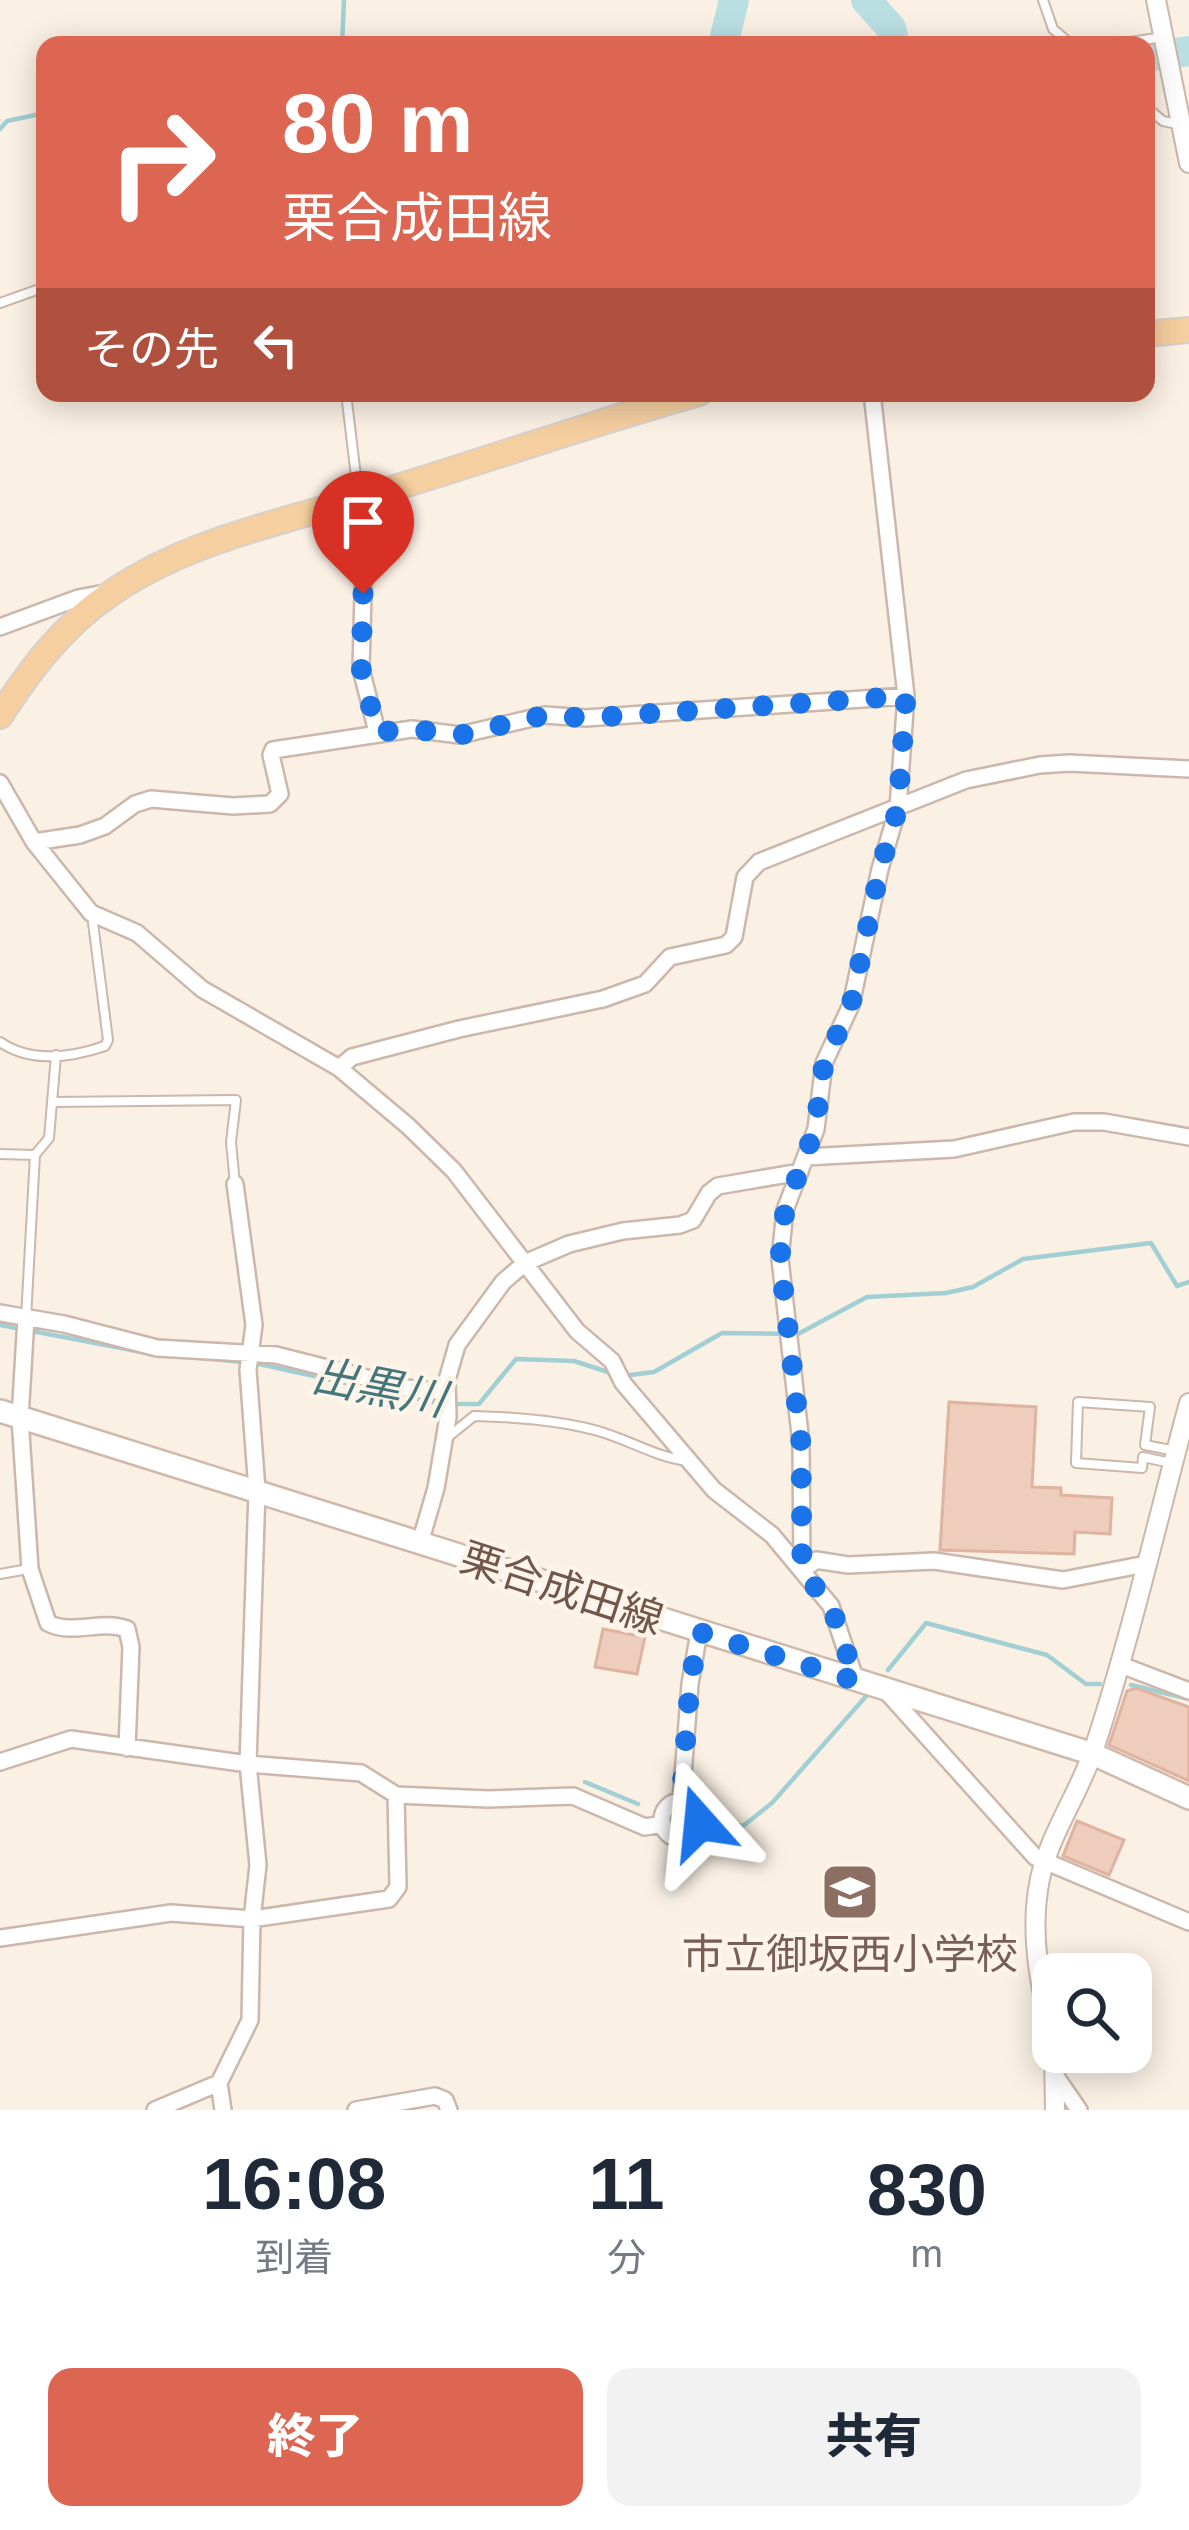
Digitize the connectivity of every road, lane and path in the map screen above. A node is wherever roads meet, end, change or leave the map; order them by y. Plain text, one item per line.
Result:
1 (1043, 0) edge
2 (1156, 0) edge
3 (1062, 36) edge
4 (1165, 36) junction
5 (1155, 38) edge
6 (1155, 114) edge
7 (1183, 125) junction
8 (1189, 163) edge
9 (36, 290) edge
10 (0, 304) edge
11 (1189, 330) edge
12 (1155, 333) edge
13 (347, 402) edge
14 (670, 402) edge
15 (873, 402) edge
16 (358, 499) junction
17 (112, 592) junction
18 (0, 627) edge
19 (906, 696) junction
20 (0, 716) edge
21 (377, 732) junction
22 (1189, 769) edge
23 (0, 783) edge
24 (898, 808) junction
25 (34, 842) junction
26 (91, 913) junction
27 (0, 1042) edge
28 (56, 1055) junction
29 (339, 1068) junction
30 (52, 1102) junction
31 (1189, 1137) edge
32 (0, 1154) edge
33 (35, 1154) junction
34 (803, 1165) junction
35 (235, 1184) joint
36 (525, 1263) junction
37 (0, 1313) edge
38 (26, 1318) junction
39 (249, 1362) junction
40 (447, 1392) junction
41 (1189, 1402) edge
42 (10, 1414) edge
43 (444, 1442) junction
44 (1174, 1457) junction
45 (690, 1462) junction
46 (257, 1490) junction
47 (420, 1543) junction
48 (1146, 1564) junction
49 (29, 1569) junction
50 (802, 1571) junction
51 (0, 1574) edge
52 (699, 1632) junction
53 (1121, 1666) junction
54 (856, 1681) junction
55 (885, 1690) junction
56 (1189, 1691) edge
57 (128, 1748) junction
58 (1093, 1754) junction
59 (0, 1762) edge
60 (248, 1764) junction
61 (397, 1795) junction
62 (1189, 1798) edge
63 (681, 1801) junction
64 (663, 1824) junction
65 (1046, 1863) junction
66 (252, 1919) junction
67 (1189, 1922) edge
68 (0, 1939) edge
69 (1038, 1953) edge
70 (1056, 2073) edge
71 (1057, 2078) junction
72 (219, 2083) junction
73 (155, 2110) edge
74 (223, 2110) edge
75 (356, 2110) edge
76 (449, 2110) edge
77 (1055, 2110) edge
78 (1079, 2110) edge

1 - 3 lane
2 - 4 street
4 - 5 lane
4 - 7 street
6 - 7 lane
7 - 8 street
9 - 10 lane
11 - 12 main road
13 - 16 lane
14 - 16 main road
15 - 19 street
16 - 17 main road
16 - 21 street
17 - 18 street
17 - 20 main road
19 - 21 street
19 - 24 street
21 - 25 street
22 - 24 street
23 - 25 street
24 - 29 street
24 - 34 street
25 - 26 street
26 - 28 lane
26 - 29 street
27 - 28 lane
28 - 30 lane
29 - 36 street
30 - 33 lane
30 - 35 lane
31 - 34 street
32 - 33 lane
33 - 38 lane
34 - 36 street
34 - 50 street
35 - 39 street
36 - 40 street
36 - 45 street
37 - 38 street
38 - 39 street
38 - 42 street
39 - 40 street
39 - 46 street
40 - 43 street
41 - 44 street
42 - 46 main road, 栗合成田線
42 - 49 street
43 - 45 lane
43 - 47 street
44 - 44 lane
44 - 48 street
45 - 50 street
46 - 47 main road, 栗合成田線
46 - 60 street
47 - 52 main road, 栗合成田線
48 - 50 street
48 - 53 street
49 - 51 lane
49 - 57 street
50 - 54 street
52 - 54 main road, 栗合成田線
52 - 63 street
53 - 56 street
53 - 58 street
54 - 55 main road, 栗合成田線
55 - 58 main road, 栗合成田線
55 - 65 street
57 - 59 street
57 - 60 street
58 - 62 main road, 栗合成田線
58 - 65 street
60 - 61 street
60 - 66 street
61 - 64 street
61 - 66 street
63 - 64 street
63 - 64 street
65 - 67 street
65 - 69 street
66 - 68 street
66 - 72 street
70 - 71 street
71 - 77 street
71 - 78 street
72 - 73 street
72 - 74 street
75 - 76 street

